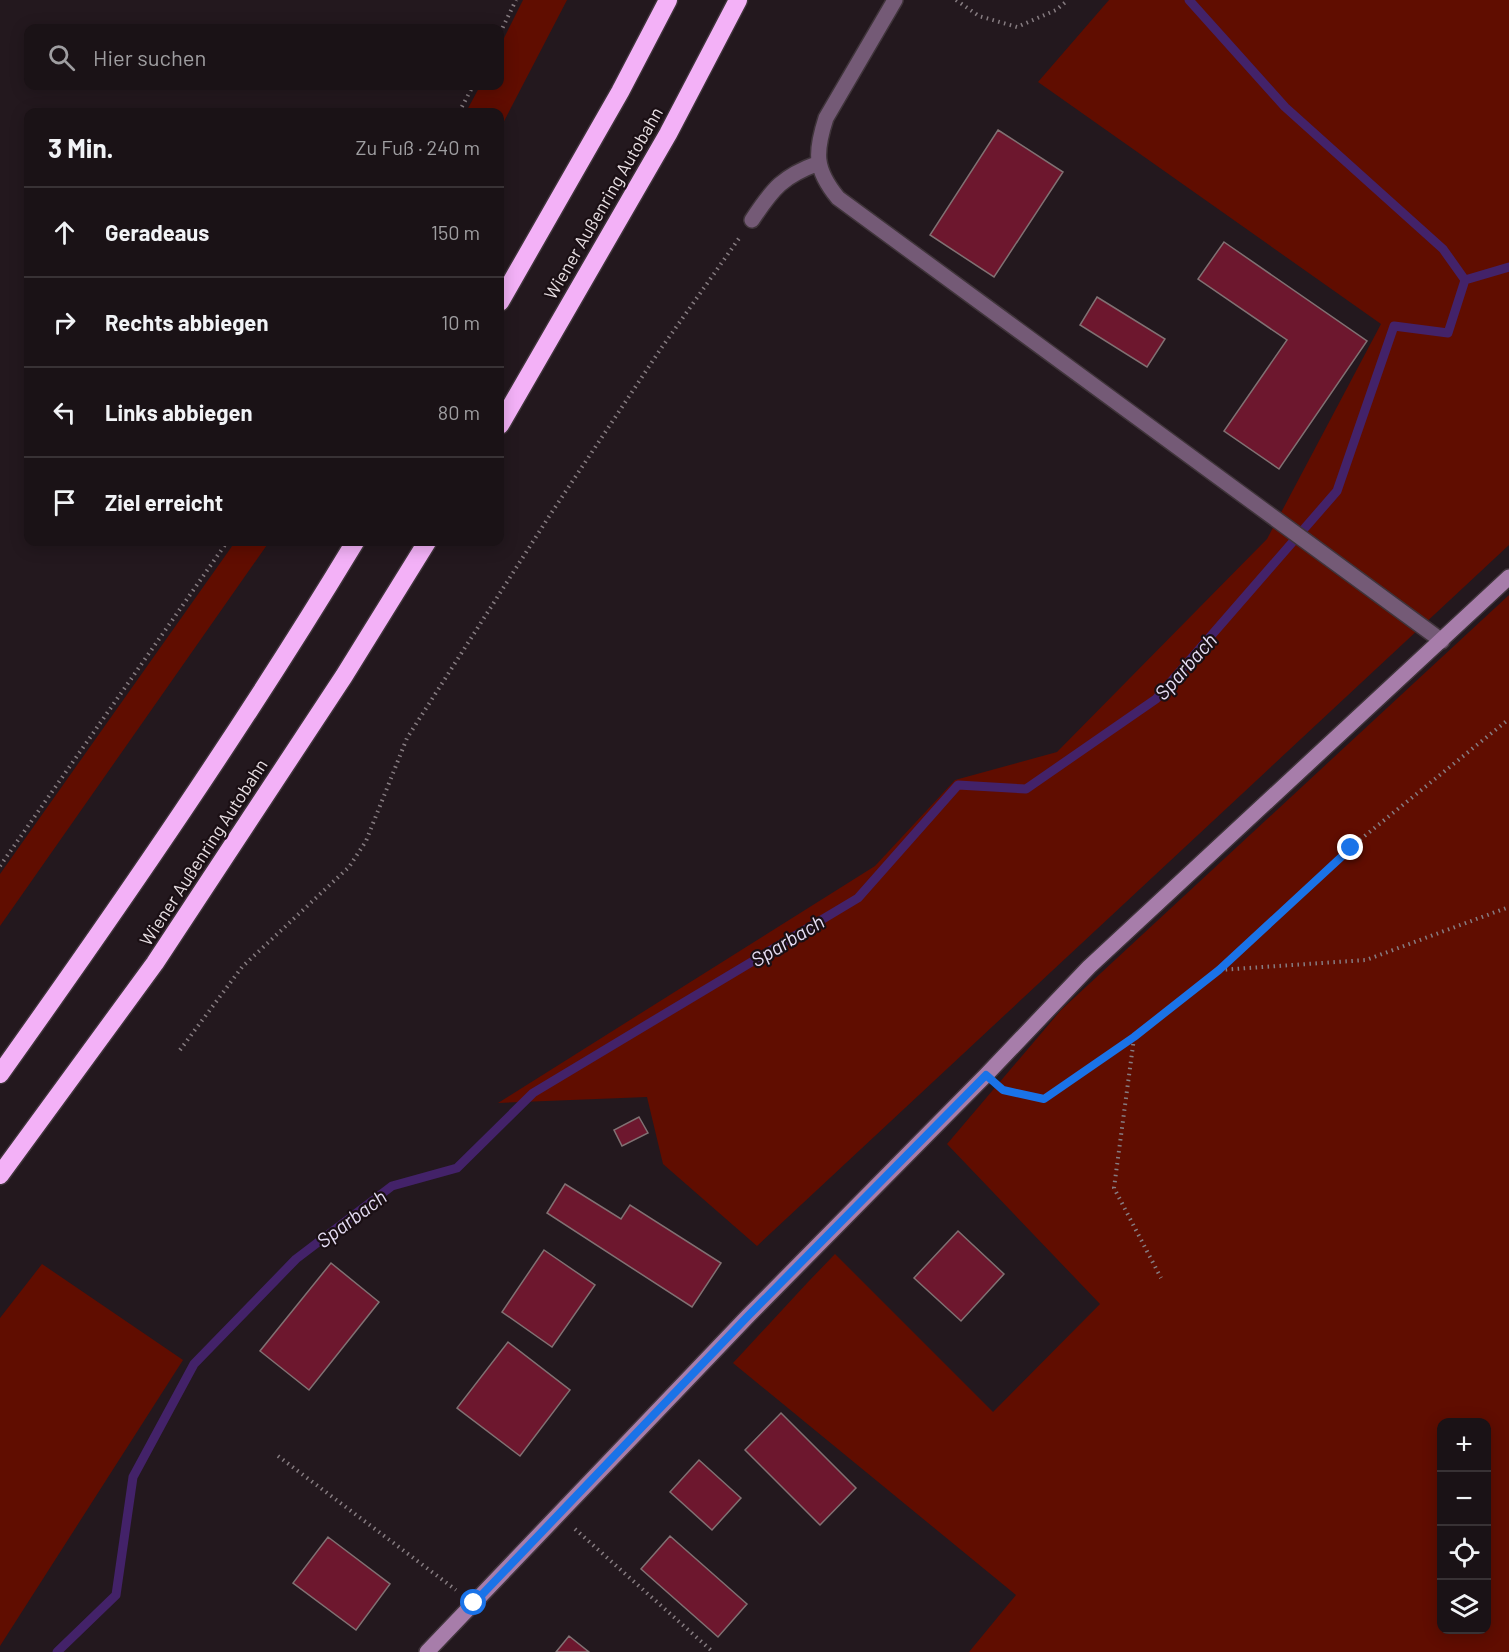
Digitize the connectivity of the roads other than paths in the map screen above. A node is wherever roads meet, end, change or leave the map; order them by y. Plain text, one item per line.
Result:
1 (668, 0) edge
2 (738, 0) edge
3 (895, 0) edge
4 (819, 162) junction
5 (752, 220) road end
6 (504, 295) edge
7 (504, 418) edge
8 (354, 546) edge
9 (424, 546) edge
10 (1509, 578) edge
11 (1442, 641) junction
12 (0, 1074) edge
13 (0, 1175) edge
14 (427, 1652) edge

1 - 6 highway
2 - 7 highway, Wiener Außenring Autobahn
3 - 4 lane
4 - 5 lane
4 - 11 lane
8 - 12 highway
9 - 13 highway, Wiener Außenring Autobahn
10 - 11 main road
11 - 14 main road

